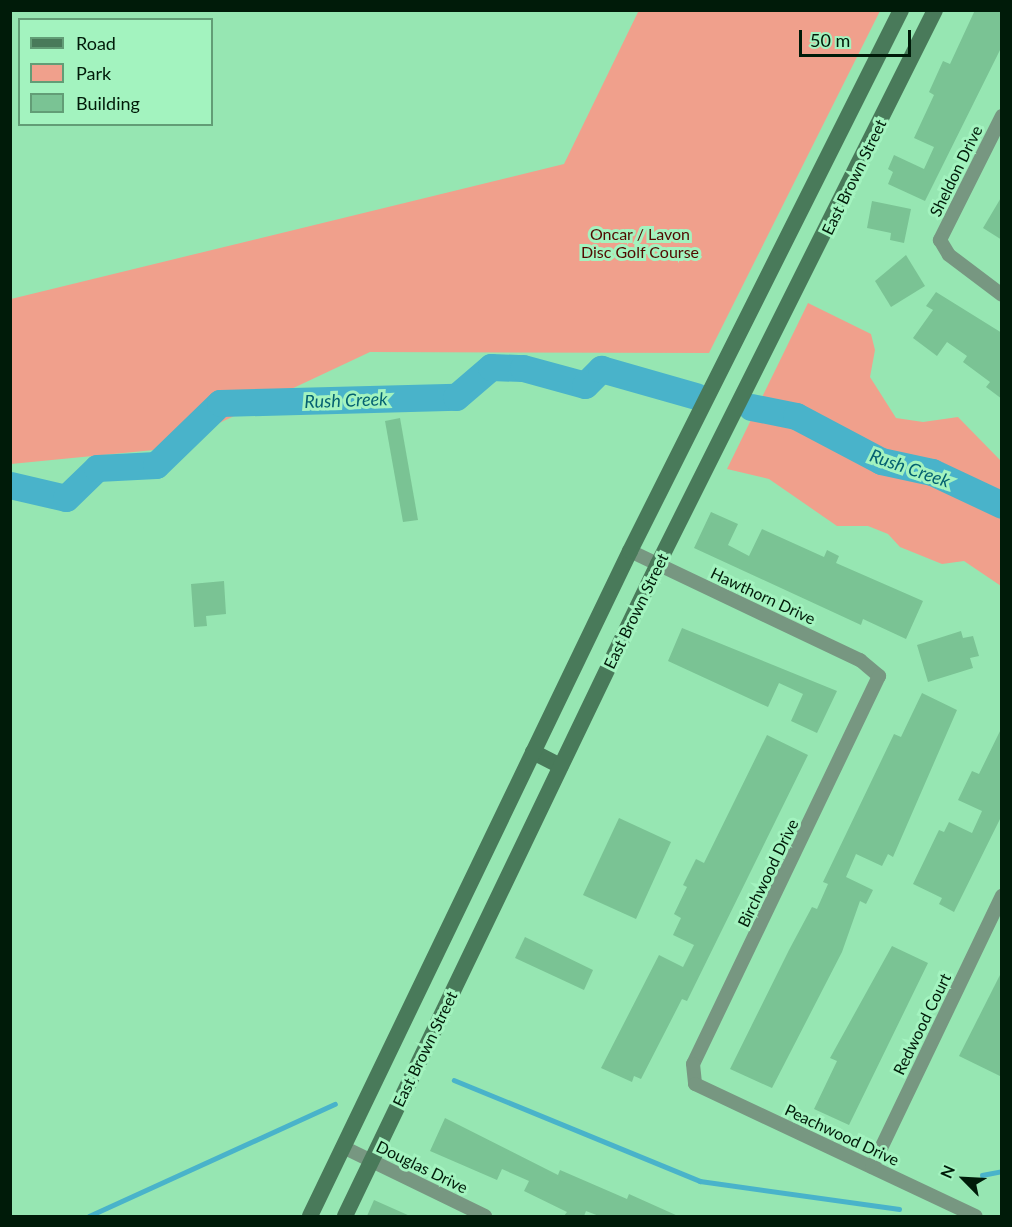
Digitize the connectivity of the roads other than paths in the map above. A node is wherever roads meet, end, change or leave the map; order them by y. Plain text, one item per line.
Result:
1 (901, 10) edge
2 (935, 10) edge
3 (1002, 116) edge
4 (1002, 295) edge
5 (630, 551) junction
6 (658, 564) junction
7 (879, 676) joint
8 (533, 752) junction
9 (561, 766) junction
10 (1002, 896) edge
11 (695, 1084) joint
12 (343, 1147) junction
13 (371, 1161) junction
14 (872, 1167) junction
15 (310, 1216) edge
16 (345, 1216) edge
17 (485, 1216) edge
18 (975, 1216) edge

1 - 5 main road, East Brown Street
2 - 6 main road, East Brown Street
3 - 4 street, Sheldon Drive
5 - 6 street, Hawthorn Drive
5 - 8 main road, East Brown Street
6 - 7 street, Hawthorn Drive
6 - 9 main road, East Brown Street
7 - 11 street, Birchwood Drive
8 - 9 main road
8 - 12 main road, East Brown Street
9 - 13 main road, East Brown Street
10 - 14 street, Redwood Court
11 - 14 street, Peachwood Drive
12 - 13 street, Douglas Drive
12 - 15 main road, East Brown Street
13 - 16 main road, East Brown Street
13 - 17 street, Douglas Drive
14 - 18 street, Peachwood Drive

